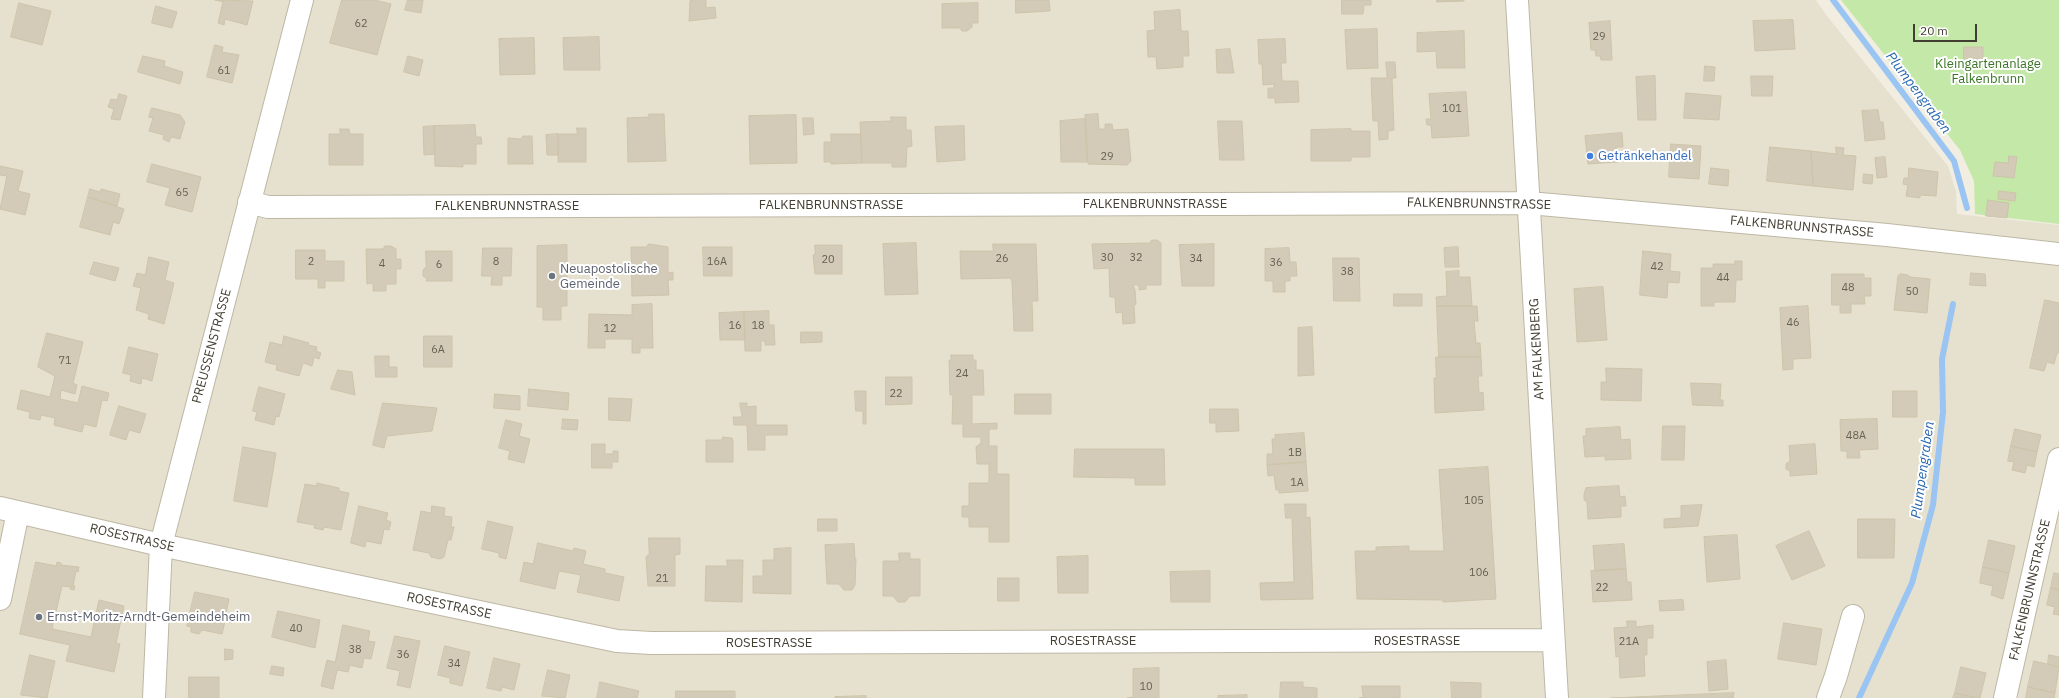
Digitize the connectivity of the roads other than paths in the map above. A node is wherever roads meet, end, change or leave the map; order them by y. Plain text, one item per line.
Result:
1 (302, 0) edge
2 (1517, 0) edge
3 (249, 202) junction
4 (1529, 203) junction
5 (2059, 254) edge
6 (2059, 458) edge
7 (9, 510) edge
8 (161, 545) junction
9 (0, 599) edge
10 (1853, 616) dead end
11 (1553, 640) junction
12 (154, 698) edge
13 (1557, 698) edge
14 (1828, 698) edge
15 (2006, 698) edge

1 - 3 street, PREUSSENSTRASSE
2 - 4 street, AM FALKENBERG
3 - 4 street, FALKENBRUNNSTRASSE
3 - 8 street, PREUSSENSTRASSE
4 - 5 street, FALKENBRUNNSTRASSE
4 - 11 street, AM FALKENBERG
6 - 15 street, FALKENBRUNNSTRASSE
7 - 8 street, ROSESTRASSE
7 - 9 street
8 - 11 street, ROSESTRASSE
8 - 12 street, PREUSSENSTRASSE
10 - 14 street
11 - 13 street, AM FALKENBERG

